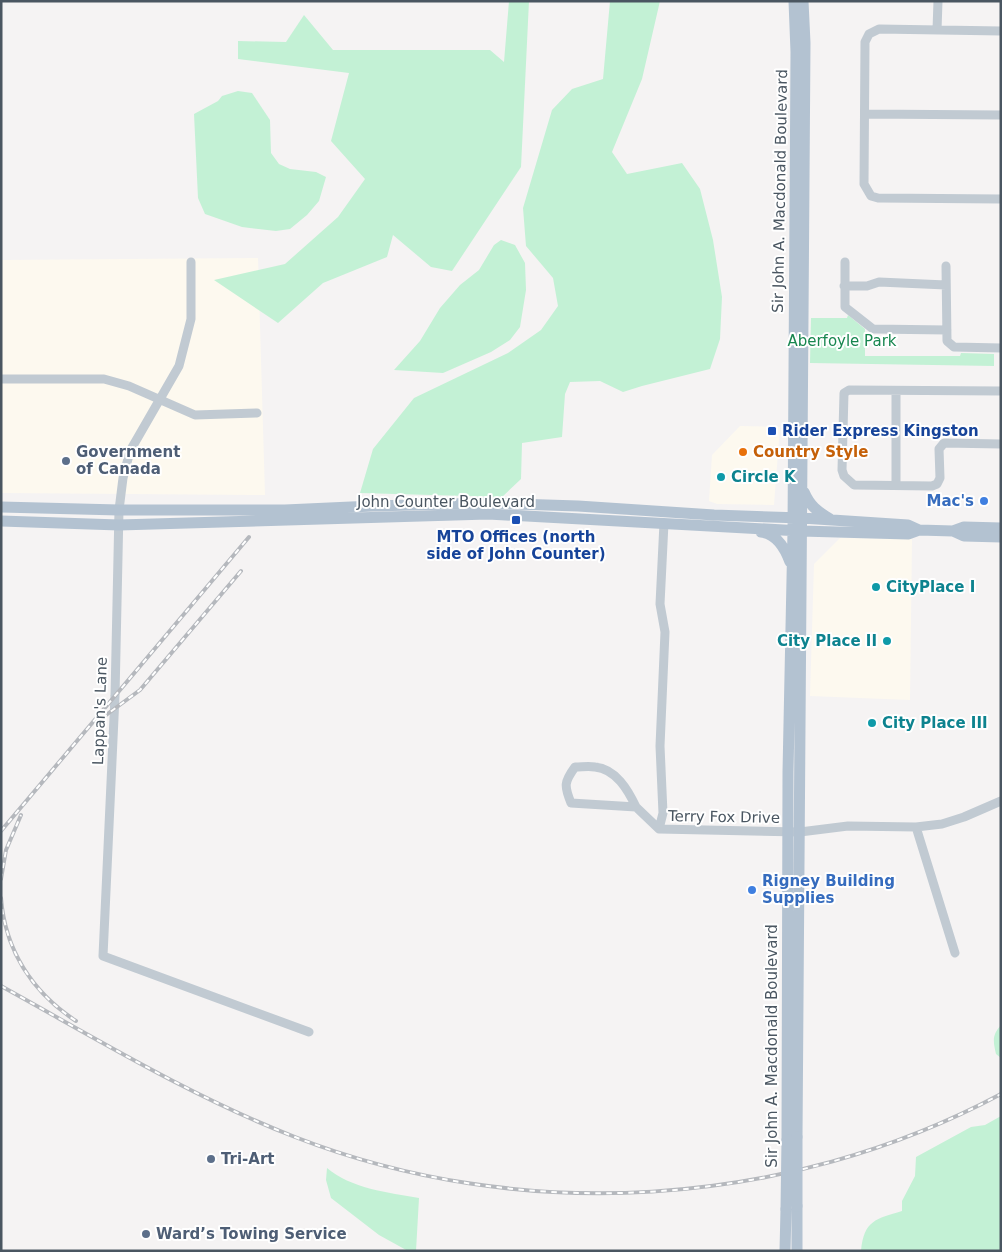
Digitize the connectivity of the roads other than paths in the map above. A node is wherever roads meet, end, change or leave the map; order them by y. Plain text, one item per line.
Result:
1 (794, 1) edge
2 (803, 1) edge
3 (938, 1) edge
4 (937, 30) junction
5 (1001, 31) edge
6 (864, 114) junction
7 (1001, 115) edge
8 (1001, 199) edge
9 (191, 262) dead end
10 (845, 262) dead end
11 (946, 266) dead end
12 (946, 285) junction
13 (844, 286) junction
14 (946, 330) junction
15 (1001, 348) edge
16 (1, 379) edge
17 (896, 391) junction
18 (1001, 392) edge
19 (160, 400) junction
20 (257, 413) dead end
21 (1001, 444) edge
22 (896, 485) junction
23 (802, 488) junction
24 (1, 508) edge
25 (119, 510) junction
26 (797, 518) junction
27 (1, 521) edge
28 (832, 521) junction
29 (664, 523) junction
30 (119, 525) junction
31 (734, 527) junction
32 (1001, 528) edge
33 (919, 530) junction
34 (797, 531) junction
35 (953, 531) junction
36 (1001, 537) edge
37 (791, 566) junction
38 (1001, 801) edge
39 (636, 807) junction
40 (916, 827) junction
41 (660, 829) junction
42 (794, 832) junction
43 (956, 953) dead end
44 (309, 1032) dead end
45 (792, 1139) junction
46 (785, 1251) edge
47 (797, 1251) edge

1 - 26 main road, Sir John A. Macdonald Boulevard
2 - 23 main road, Sir John A. Macdonald Boulevard
3 - 4 street
4 - 5 street
4 - 6 street
6 - 7 street
6 - 8 street
9 - 19 street, Lappan's Lane
10 - 13 street
11 - 12 street
12 - 13 street
12 - 14 street
13 - 14 street
14 - 15 street
16 - 19 street
17 - 18 street
17 - 22 street
17 - 22 street
19 - 20 street
19 - 25 street, Lappan's Lane
21 - 22 street
23 - 26 main road, Sir John A. Macdonald Boulevard
23 - 28 main road
24 - 25 main road, John Counter Boulevard
25 - 26 main road, John Counter Boulevard
25 - 30 street, Lappan's Lane
26 - 28 main road, John Counter Boulevard
26 - 34 main road, Sir John A. Macdonald Boulevard
27 - 30 main road, John Counter Boulevard
28 - 33 main road, John Counter Boulevard
29 - 30 main road, John Counter Boulevard
29 - 31 main road, John Counter Boulevard
29 - 41 street, Terry Fox Drive
30 - 44 street, Lappan's Lane
31 - 34 main road, John Counter Boulevard
31 - 37 main road
32 - 35 main road, John Counter Boulevard
33 - 34 main road, John Counter Boulevard
33 - 35 main road, John Counter Boulevard
34 - 37 main road, Sir John A. Macdonald Boulevard
34 - 42 main road, Sir John A. Macdonald Boulevard
35 - 36 main road, John Counter Boulevard
37 - 42 main road, Sir John A. Macdonald Boulevard
38 - 40 street, Terry Fox Drive
39 - 39 street
39 - 41 street
40 - 42 street, Terry Fox Drive
40 - 43 street
41 - 42 street, Terry Fox Drive
42 - 45 main road, Sir John A. Macdonald Boulevard
45 - 46 main road, Sir John A. Macdonald Boulevard, bridge
45 - 47 main road, Sir John A. Macdonald Boulevard, bridge

